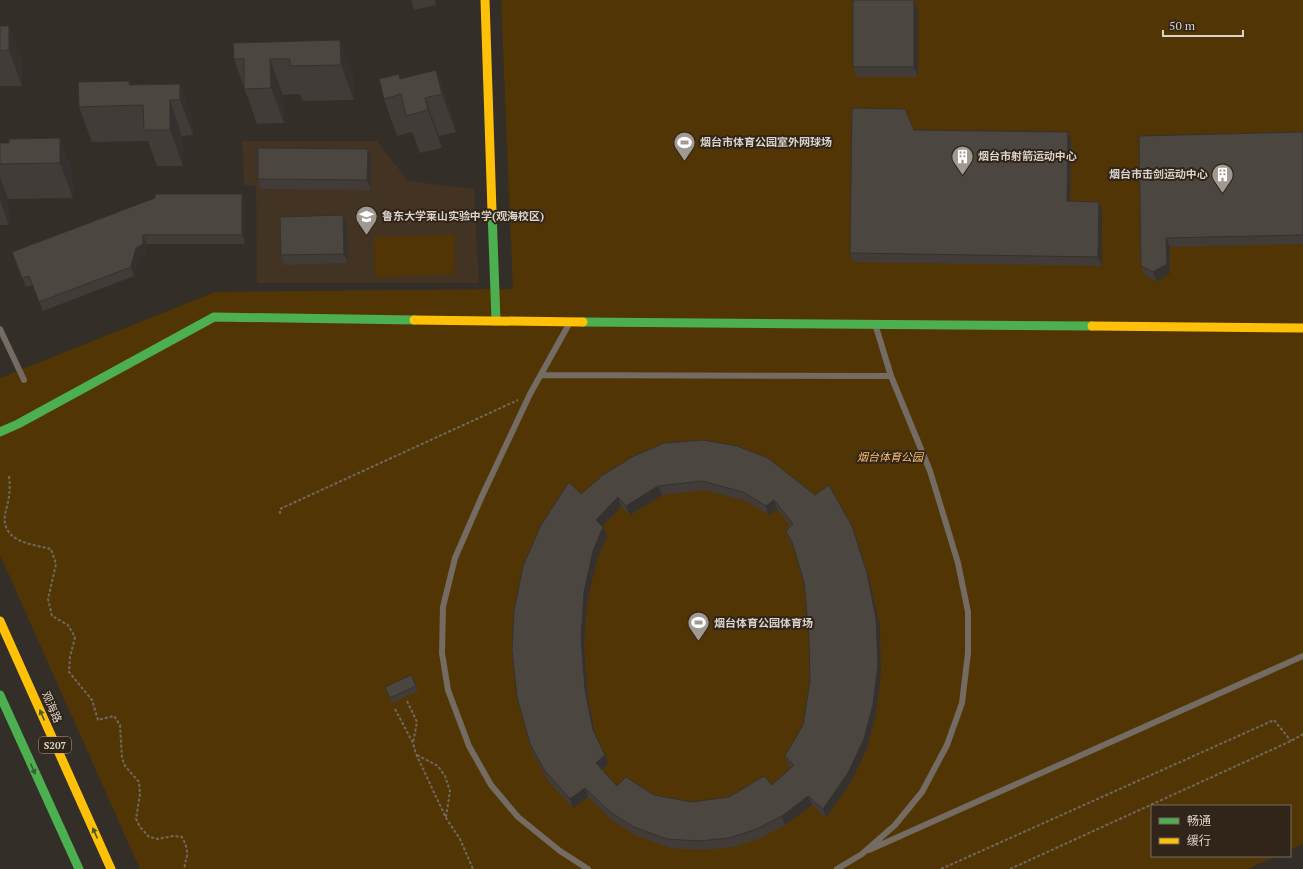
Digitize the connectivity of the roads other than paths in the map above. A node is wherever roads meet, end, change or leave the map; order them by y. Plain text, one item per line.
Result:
1 (485, 0) edge
2 (496, 321) junction
3 (569, 322) junction
4 (875, 325) junction
5 (1303, 328) edge
6 (0, 329) edge
7 (540, 375) junction
8 (891, 376) junction
9 (24, 380) dead end
10 (0, 432) edge
11 (0, 621) edge
12 (1303, 656) edge
13 (0, 695) edge
14 (862, 854) junction
15 (79, 869) edge
16 (110, 869) edge
17 (588, 869) edge
18 (837, 869) edge

1 - 2 street
2 - 3 street
2 - 10 street
3 - 4 street
3 - 7 lane
4 - 5 street
4 - 8 lane
6 - 9 lane
7 - 8 lane
7 - 17 lane
8 - 14 lane
16 -> 11 street, 观海路 / S207
12 - 14 lane
13 -> 15 street, S207
14 - 18 lane

